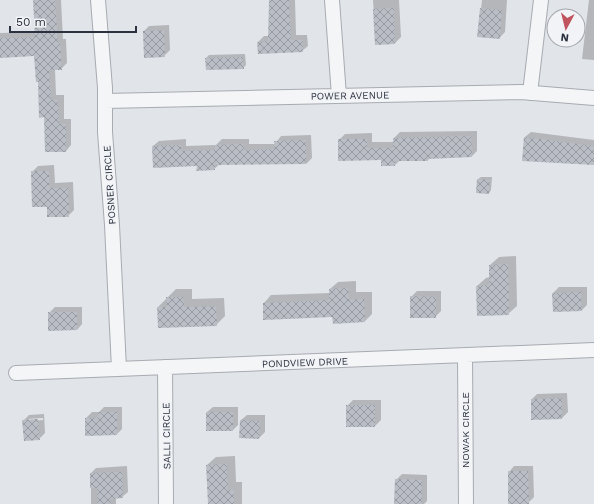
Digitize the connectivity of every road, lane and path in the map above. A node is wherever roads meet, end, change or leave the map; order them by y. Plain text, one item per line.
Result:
1 (98, 0) edge
2 (332, 0) edge
3 (541, 0) edge
4 (530, 92) junction
5 (338, 96) junction
6 (594, 98) edge
7 (105, 101) junction
8 (594, 350) edge
9 (465, 356) junction
10 (165, 367) junction
11 (119, 369) junction
12 (16, 374) dead end
13 (166, 504) edge
14 (466, 504) edge

1 - 7 street, POSNER CIRCLE
2 - 5 street
3 - 4 street
4 - 5 street, POWER AVENUE
4 - 6 street, POWER AVENUE
5 - 7 street, POWER AVENUE
7 - 11 street, POSNER CIRCLE
8 - 9 street, PONDVIEW DRIVE
9 - 10 street, PONDVIEW DRIVE
9 - 14 street, NOWAK CIRCLE
10 - 11 street, PONDVIEW DRIVE
10 - 13 street, SALLI CIRCLE
11 - 12 street, PONDVIEW DRIVE

